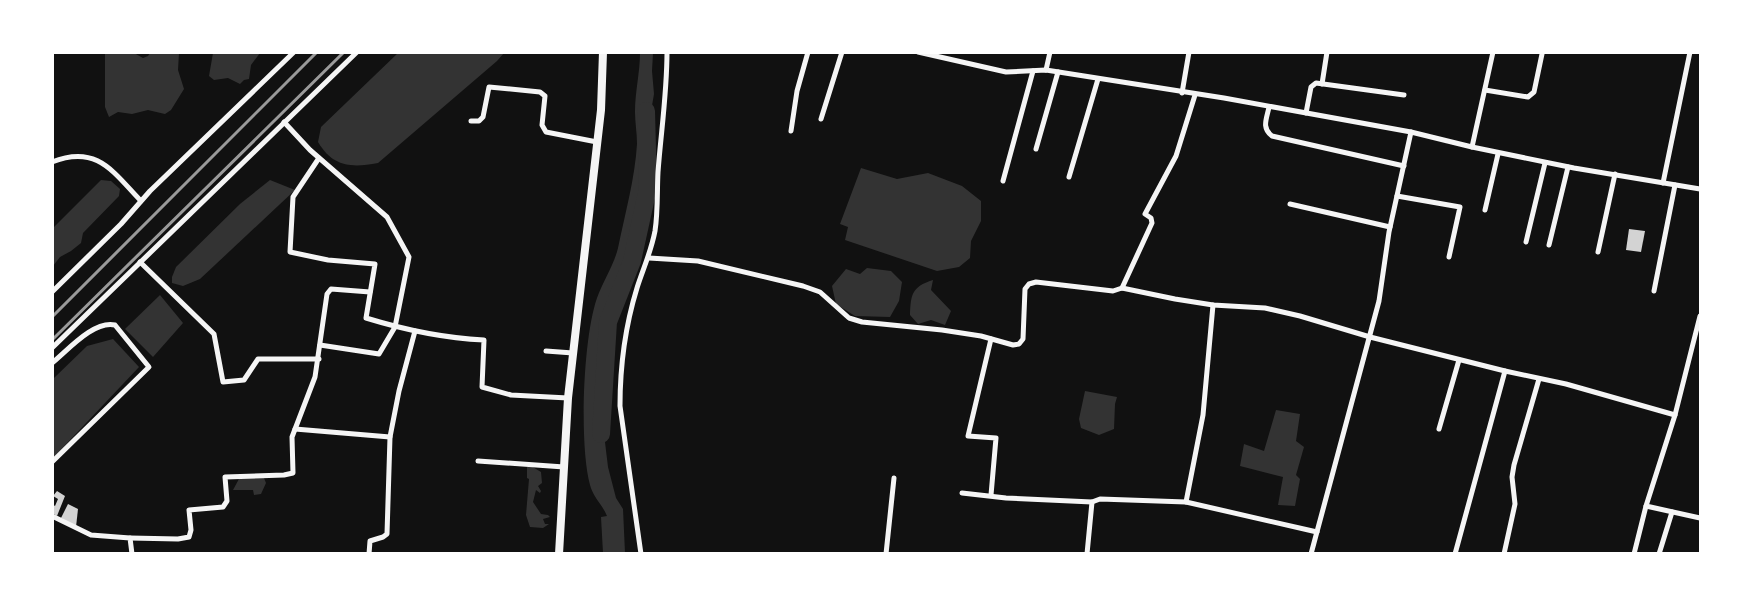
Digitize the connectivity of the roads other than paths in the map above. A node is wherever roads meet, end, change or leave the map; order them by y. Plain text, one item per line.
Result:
1 (294, 52) edge
2 (357, 52) edge
3 (603, 52) edge
4 (667, 52) edge
5 (808, 52) edge
6 (842, 52) edge
7 (918, 52) edge
8 (1050, 52) edge
9 (1189, 52) edge
10 (1327, 52) edge
11 (1493, 52) edge
12 (1690, 52) edge
13 (1542, 54) edge
14 (1046, 70) junction
15 (1033, 71) junction
16 (1058, 72) junction
17 (1098, 79) junction
18 (1322, 84) junction
19 (1485, 90) junction
20 (1182, 93) junction
21 (1195, 94) junction
22 (1404, 95) dead end
23 (1269, 106) junction
24 (1306, 113) junction
25 (821, 119) dead end
26 (471, 121) dead end
27 (284, 122) junction
28 (791, 131) dead end
29 (1411, 132) junction
30 (597, 142) junction
31 (1472, 147) junction
32 (1036, 149) dead end
33 (1498, 153) junction
34 (319, 158) junction
35 (52, 162) edge
36 (1545, 163) junction
37 (1404, 166) junction
38 (1568, 167) junction
39 (1615, 174) junction
40 (1069, 177) dead end
41 (1004, 181) dead end
42 (1663, 183) junction
43 (1675, 185) junction
44 (1701, 189) edge
45 (1397, 196) junction
46 (141, 201) junction
47 (1290, 204) dead end
48 (1485, 210) dead end
49 (1390, 227) junction
50 (1526, 242) dead end
51 (1549, 245) dead end
52 (1598, 252) dead end
53 (1449, 257) dead end
54 (649, 258) junction
55 (140, 262) junction
56 (1122, 288) junction
57 (1654, 291) dead end
58 (52, 292) edge
59 (370, 292) junction
60 (1213, 305) junction
61 (1701, 316) edge
62 (395, 327) junction
63 (415, 331) junction
64 (1370, 337) junction
65 (991, 339) junction
66 (320, 345) junction
67 (52, 348) edge
68 (546, 351) dead end
69 (573, 353) junction
70 (319, 359) junction
71 (1459, 360) junction
72 (52, 363) edge
73 (1505, 372) junction
74 (1539, 379) junction
75 (568, 398) junction
76 (1675, 415) junction
77 (295, 429) junction
78 (1439, 429) dead end
79 (390, 437) junction
80 (478, 461) dead end
81 (52, 462) edge
82 (564, 467) junction
83 (894, 478) dead end
84 (962, 493) dead end
85 (991, 495) junction
86 (1092, 502) junction
87 (1186, 502) junction
88 (1646, 506) junction
89 (1672, 512) junction
90 (52, 516) edge
91 (1701, 518) edge
92 (1317, 532) junction
93 (130, 538) junction
94 (132, 554) edge
95 (369, 554) edge
96 (559, 554) edge
97 (641, 554) edge
98 (886, 554) edge
99 (1087, 554) edge
100 (1311, 554) edge
101 (1455, 554) edge
102 (1504, 554) edge
103 (1634, 554) edge
104 (1659, 554) edge

1 - 46 street
2 - 27 street
3 - 30 main road
4 - 54 street
5 - 28 street
6 - 25 street
7 - 15 street
8 - 14 street
9 - 20 street
10 - 18 street
11 - 19 street
12 - 42 street
13 - 19 street
14 - 15 street
14 - 16 street
15 - 41 street
16 - 17 street
16 - 32 street
17 - 20 street
17 - 40 street
18 - 22 street
18 - 24 street
19 - 31 street
20 - 21 street
21 - 23 street
21 - 56 street
23 - 24 street
23 - 37 street
24 - 29 street
26 - 30 street
27 - 34 street
27 - 55 street
29 - 31 street
29 - 37 street
30 - 69 main road
31 - 33 street
33 - 36 street
33 - 48 street
34 - 59 street
34 - 62 street
35 - 46 street
36 - 38 street
36 - 50 street
37 - 45 street
38 - 39 street
38 - 51 street
39 - 42 street
39 - 52 street
42 - 43 street
43 - 44 street
43 - 57 street
45 - 49 street
45 - 53 street
46 - 58 street
47 - 49 street
49 - 64 street
54 - 65 street
54 - 97 street
55 - 67 street
55 - 70 street
56 - 60 street
56 - 65 street
59 - 62 street
59 - 66 street
60 - 64 street
60 - 87 street
61 - 76 street
62 - 63 street
62 - 66 street
63 - 75 street
63 - 79 street
64 - 71 street
64 - 92 street
65 - 85 street
66 - 70 street
68 - 69 street
69 - 75 main road
70 - 77 street
71 - 73 street
71 - 78 street
72 - 81 street
73 - 74 street
73 - 101 street
74 - 76 street
74 - 102 street
75 - 82 main road
76 - 88 street
77 - 79 street
77 - 93 street
79 - 95 street
80 - 82 street
82 - 96 main road
83 - 98 street
84 - 85 street
85 - 86 street
86 - 87 street
86 - 99 street
87 - 92 street
88 - 89 street
88 - 103 street
89 - 91 street
89 - 104 street
90 - 93 street
92 - 100 street
93 - 94 street

